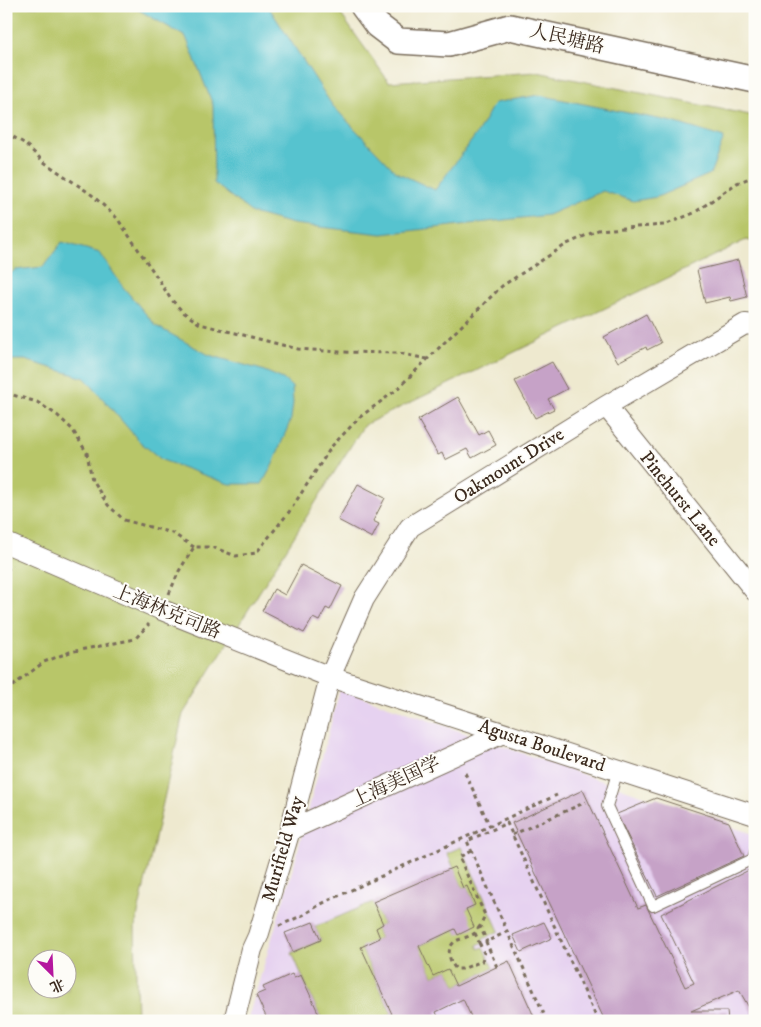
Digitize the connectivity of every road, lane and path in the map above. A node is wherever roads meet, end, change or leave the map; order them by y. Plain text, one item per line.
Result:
1 (363, 6) edge
2 (755, 80) edge
3 (6, 133) edge
4 (755, 176) edge
5 (755, 325) edge
6 (428, 359) junction
7 (6, 393) edge
8 (606, 406) junction
9 (6, 543) edge
10 (194, 547) junction
11 (755, 591) edge
12 (162, 610) junction
13 (330, 677) junction
14 (6, 691) edge
15 (501, 734) junction
16 (618, 770) junction
17 (465, 773) dead end
18 (557, 796) dead end
19 (586, 802) dead end
20 (755, 815) edge
21 (490, 827) junction
22 (290, 830) junction
23 (512, 835) junction
24 (471, 851) junction
25 (755, 852) edge
26 (480, 926) junction
27 (506, 932) junction
28 (475, 933) junction
29 (258, 936) junction
30 (486, 942) junction
31 (480, 945) junction
32 (497, 967) dead end
33 (234, 1021) edge
34 (547, 1021) edge
35 (598, 1021) edge

1 - 2 street, 人民塘路
3 - 6 path
4 - 6 path
5 - 8 street, Oakmount Drive
6 - 10 path
7 - 10 path
8 - 11 street, Pinehurst Lane
8 - 13 street, Oakmount Drive
9 - 12 street, 上海林克司路
10 - 12 path
12 - 13 street, 上海林克司路
12 - 14 path
13 - 15 street, Agusta Boulevard
13 - 22 street, Murifield Way
15 - 16 street, Agusta Boulevard
15 - 22 street, 上海美国学
16 - 20 street, Agusta Boulevard
16 - 25 lane
17 - 21 path
18 - 21 path
19 - 23 path
21 - 23 path
21 - 24 path
21 - 29 path
22 - 29 street, Murifield Way
23 - 35 path
24 - 26 path
24 - 27 path
26 - 28 path
26 - 30 path
27 - 30 path
27 - 34 path
28 - 31 path
28 - 31 path
29 - 33 street, Murifield Way
30 - 31 path
30 - 32 path

